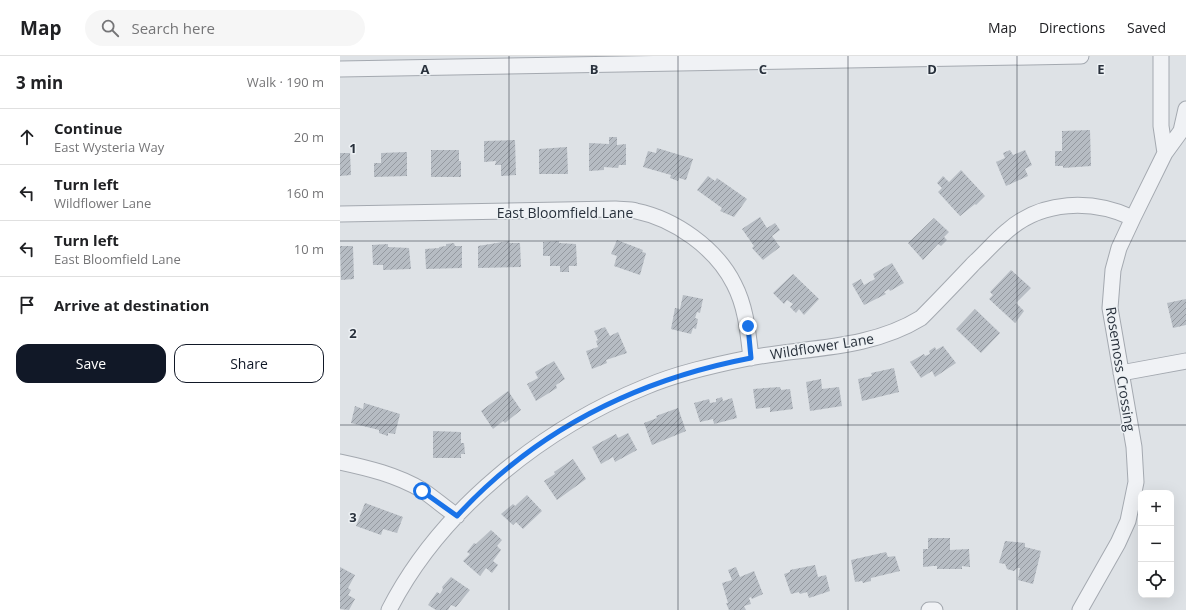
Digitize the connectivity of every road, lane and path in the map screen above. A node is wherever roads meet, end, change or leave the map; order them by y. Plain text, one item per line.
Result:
1 (1081, 56) edge
2 (1162, 56) edge
3 (340, 69) edge
4 (1186, 109) edge
5 (1165, 152) junction
6 (340, 214) edge
7 (1133, 218) junction
8 (751, 358) junction
9 (1186, 361) edge
10 (1120, 373) junction
11 (340, 462) edge
12 (457, 516) junction
13 (389, 610) edge
14 (930, 610) edge
15 (935, 610) edge
16 (1080, 610) edge

1 - 3 street
2 - 5 street
4 - 5 street, Rosemoss Crossing
5 - 7 street, Rosemoss Crossing
6 - 8 street, East Bloomfield Lane
7 - 8 street, Wildflower Lane
7 - 10 street, Rosemoss Crossing
8 - 12 street, Wildflower Lane
9 - 10 street
10 - 16 street, Rosemoss Crossing
11 - 12 street
12 - 13 street, Wildflower Lane
14 - 15 street

